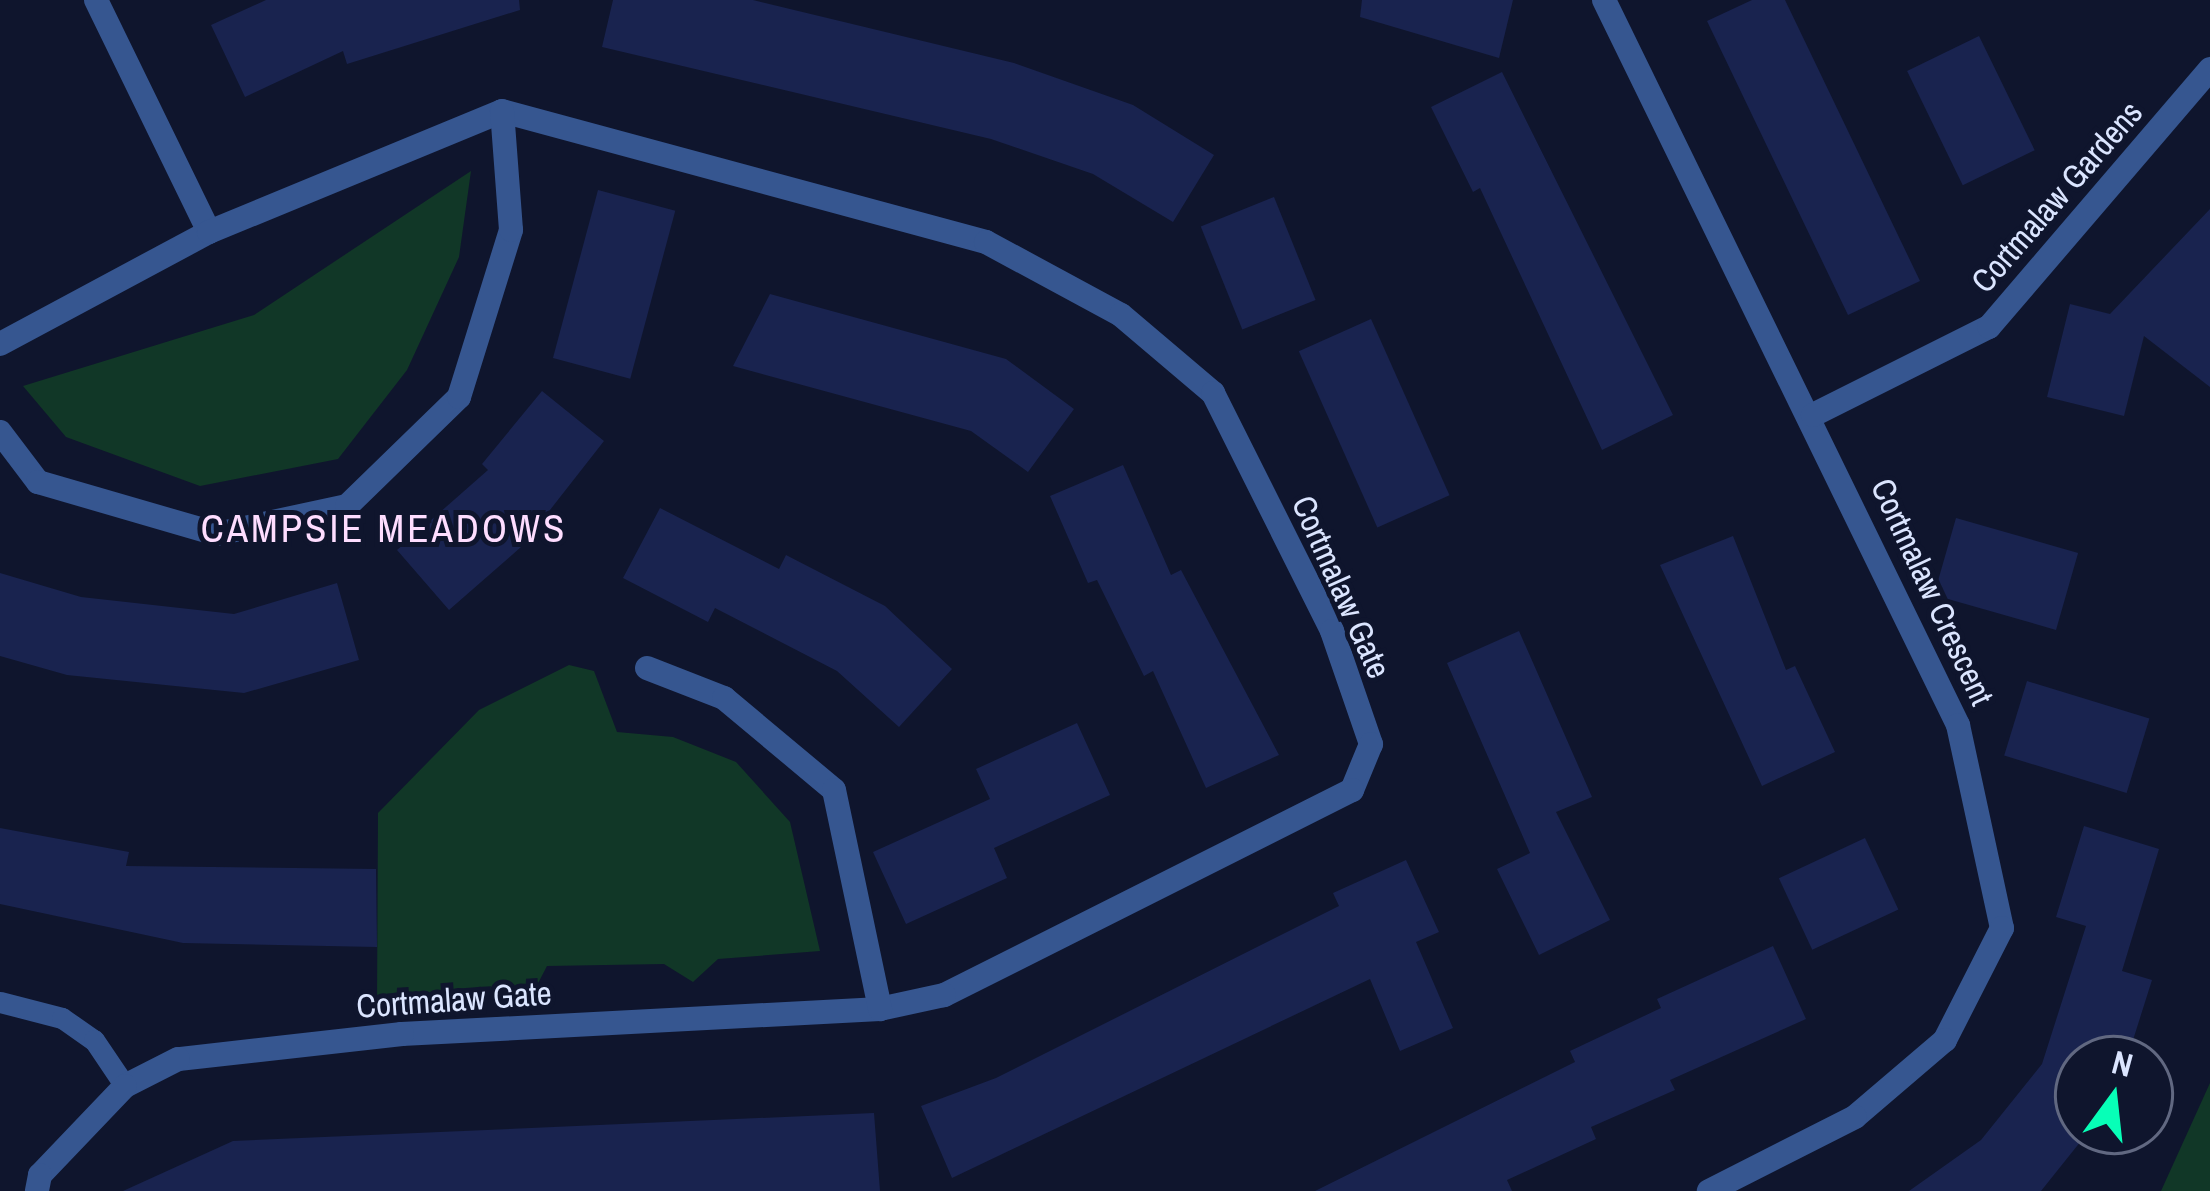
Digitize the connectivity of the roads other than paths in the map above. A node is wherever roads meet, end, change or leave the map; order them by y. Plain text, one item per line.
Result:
1 (96, 0) edge
2 (1604, 0) edge
3 (2210, 69) edge
4 (502, 112) junction
5 (209, 232) junction
6 (0, 344) edge
7 (1813, 415) junction
8 (0, 432) edge
9 (647, 668) dead end
10 (0, 1002) edge
11 (880, 1009) junction
12 (125, 1086) junction
13 (37, 1191) edge
14 (1709, 1191) edge

1 - 5 street
2 - 7 street, Cortmalaw Crescent
3 - 7 street, Cortmalaw Gardens
4 - 5 street
4 - 8 street
4 - 11 street, Cortmalaw Gate
5 - 6 street
7 - 14 street, Cortmalaw Crescent
9 - 11 street
10 - 12 lane
11 - 12 street, Cortmalaw Gate
12 - 13 street, Cortmalaw Gate

